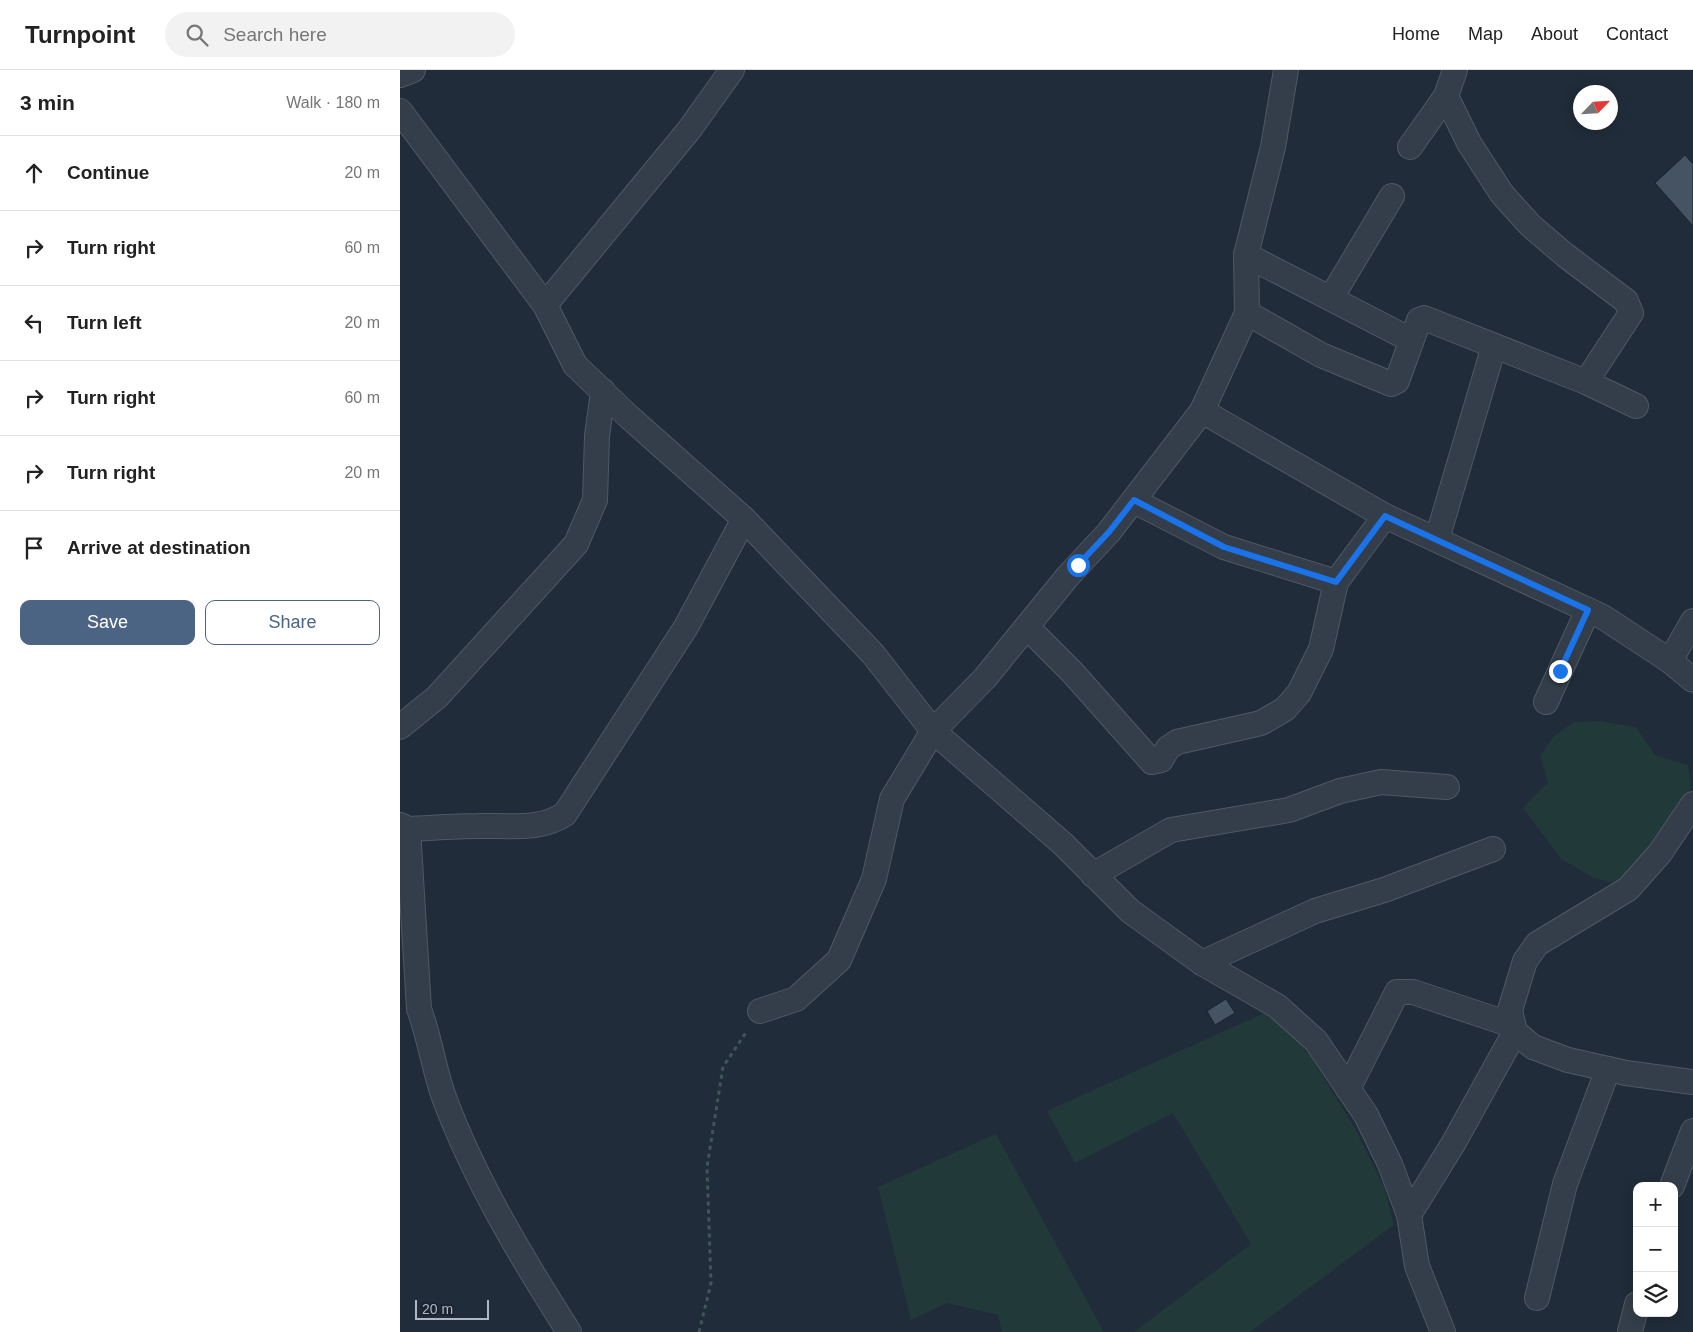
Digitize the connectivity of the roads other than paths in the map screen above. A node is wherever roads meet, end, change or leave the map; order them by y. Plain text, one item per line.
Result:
1 (413, 70) edge
2 (732, 70) edge
3 (1286, 70) edge
4 (1459, 71) edge
5 (400, 75) edge
6 (1446, 96) junction
7 (400, 111) edge
8 (1410, 147) dead end
9 (1392, 196) dead end
10 (1246, 254) junction
11 (1331, 298) junction
12 (545, 305) junction
13 (1247, 313) junction
14 (1411, 340) junction
15 (1494, 346) junction
16 (1586, 382) junction
17 (603, 391) junction
18 (1636, 406) dead end
19 (1202, 411) junction
20 (1134, 500) junction
21 (1385, 516) junction
22 (744, 519) junction
23 (1437, 540) junction
24 (1336, 582) junction
25 (1588, 610) junction
26 (1693, 621) edge
27 (1027, 627) junction
28 (1670, 661) junction
29 (1693, 680) edge
30 (1546, 702) dead end
31 (400, 727) edge
32 (933, 731) junction
33 (1447, 788) dead end
34 (1693, 804) edge
35 (404, 827) edge
36 (1493, 849) dead end
37 (1093, 874) junction
38 (1202, 964) junction
39 (760, 1011) road end
40 (1514, 1029) junction
41 (1608, 1069) junction
42 (1692, 1078) edge
43 (1348, 1089) junction
44 (1693, 1130) edge
45 (1674, 1182) edge
46 (1409, 1215) junction
47 (1537, 1298) dead end
48 (1634, 1317) edge
49 (569, 1332) edge
50 (1444, 1332) edge
51 (1630, 1332) edge

1 - 5 street
2 - 12 street
3 - 10 street
4 - 6 street
6 - 8 street
6 - 16 street
7 - 12 street
9 - 11 street
10 - 11 street
10 - 13 street
11 - 14 street
12 - 17 street
13 - 14 street
13 - 19 street
14 - 15 street
15 - 16 street
15 - 23 street
16 - 18 street
17 - 22 street
17 - 31 street
19 - 20 street
19 - 21 street
20 - 24 street
20 - 27 street
21 - 23 street
21 - 24 street
22 - 32 street
22 - 35 street
23 - 25 street
24 - 27 street
25 - 28 street
25 - 30 street
26 - 28 street
27 - 32 street
28 - 29 street
32 - 37 street
32 - 39 street
33 - 37 street
34 - 40 street
35 - 49 street
36 - 38 street
37 - 38 street
38 - 43 street
40 - 41 street
40 - 43 street
40 - 46 street
41 - 42 street
41 - 47 street
43 - 46 street
44 - 45 street
46 - 50 street
48 - 51 street

